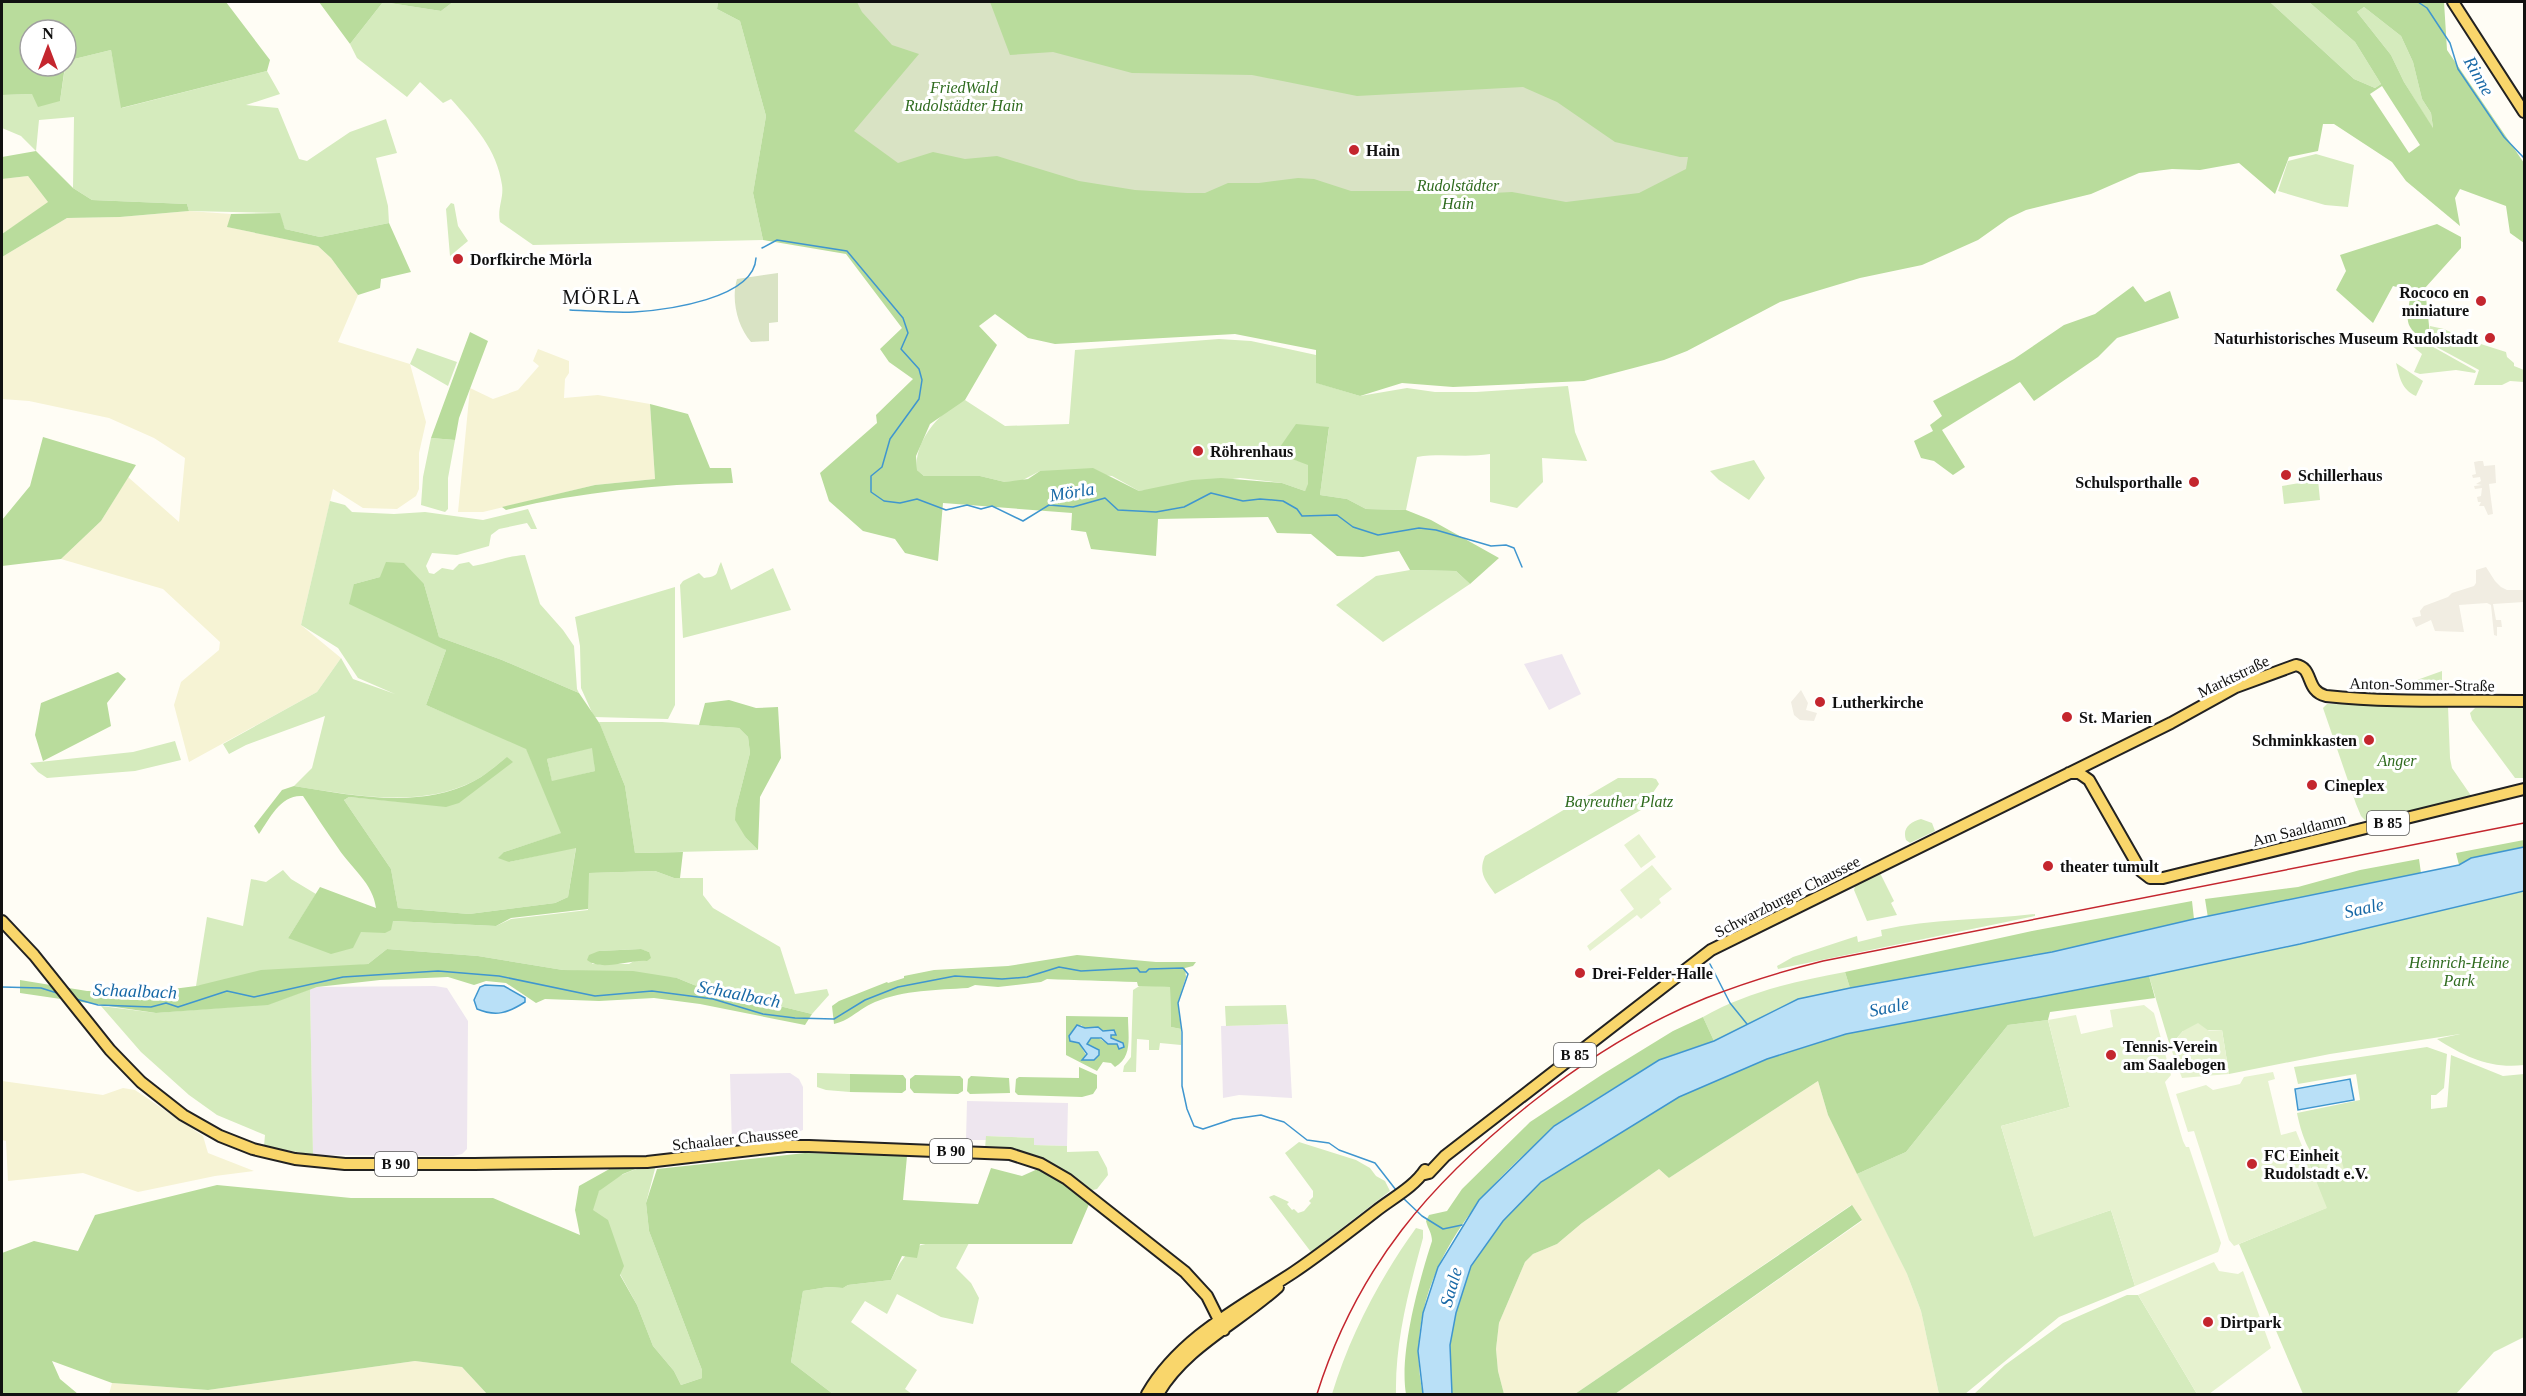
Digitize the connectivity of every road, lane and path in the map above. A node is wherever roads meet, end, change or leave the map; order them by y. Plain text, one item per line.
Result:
1 (2453, 2) edge
2 (2524, 112) edge
3 (2296, 665) joint
4 (2524, 701) edge
5 (2184, 716) joint
6 (2097, 758) junction
7 (2060, 776) junction
8 (2088, 780) junction
9 (2524, 789) edge
10 (2, 921) edge
11 (1221, 1325) junction
12 (1147, 1395) edge
13 (1158, 1395) edge

1 - 2 main road
3 - 4 main road, Anton-Sommer-Straße / B 85
3 - 5 main road, Marktstraße / B 85
5 - 6 main road, Schwarzburger Chaussee / B 85
6 - 7 main road, Schwarzburger Chaussee / B 85
6 - 8 main road
7 - 8 main road
7 - 11 main road, Schwarzburger Chaussee / B 85
8 - 9 main road, Am Saaldamm / B 85
10 - 11 main road, Schaalaer Chaussee / B 90
11 - 12 main road, B 85
11 - 13 main road, B 85

